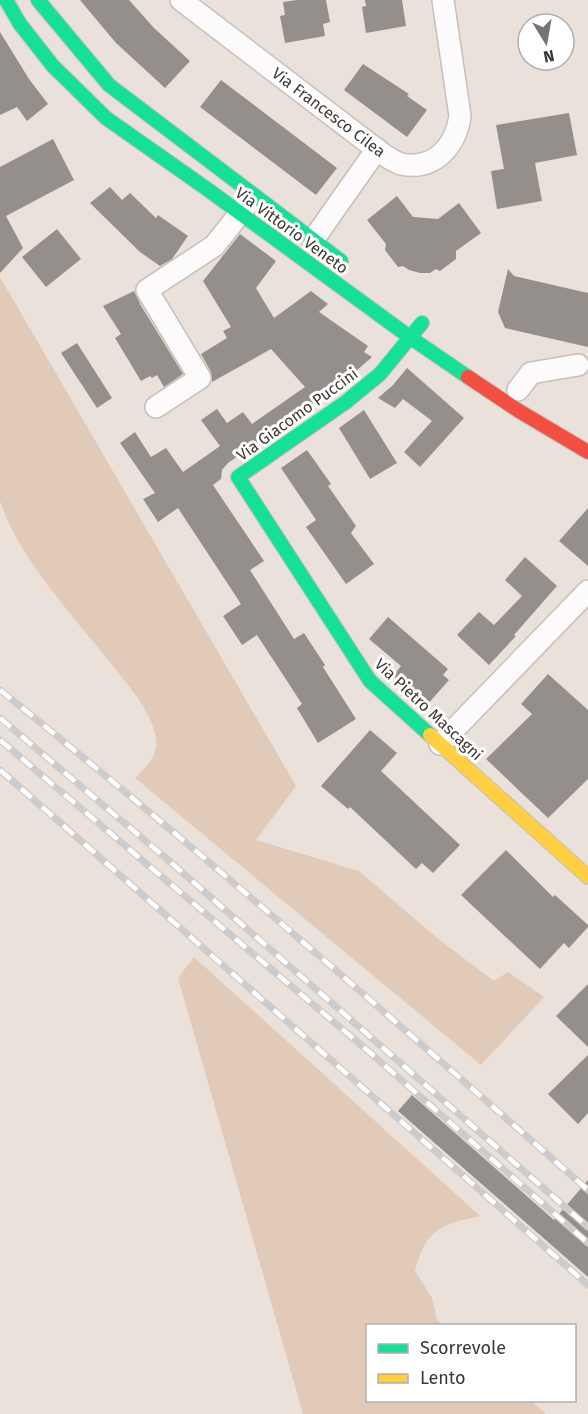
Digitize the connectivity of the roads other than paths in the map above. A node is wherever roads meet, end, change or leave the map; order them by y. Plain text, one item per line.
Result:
1 (6, 0) edge
2 (38, 0) edge
3 (181, 0) edge
4 (443, 0) edge
5 (377, 149) junction
6 (255, 195) junction
7 (240, 213) junction
8 (313, 240) junction
9 (349, 268) dead end
10 (422, 323) dead end
11 (411, 338) junction
12 (578, 365) dead end
13 (517, 389) dead end
14 (156, 407) dead end
15 (588, 452) edge
16 (238, 477) joint
17 (588, 591) edge
18 (440, 744) junction
19 (588, 877) edge

1 - 7 street, Via Vittorio Veneto
2 - 6 street, Via Vittorio Veneto
3 - 5 street, Via Francesco Cilea
4 - 5 street, Via Francesco Cilea
5 - 8 street
6 - 7 street
6 - 8 street, Via Vittorio Veneto
7 - 11 street, Via Vittorio Veneto
7 - 14 street
8 - 9 street, Via Vittorio Veneto
10 - 11 street, Via Giacomo Puccini
11 - 15 street, Via Vittorio Veneto
11 - 16 street, Via Giacomo Puccini
12 - 13 street
16 - 18 street, Via Pietro Mascagni
17 - 18 street
18 - 19 street, Via Pietro Mascagni

